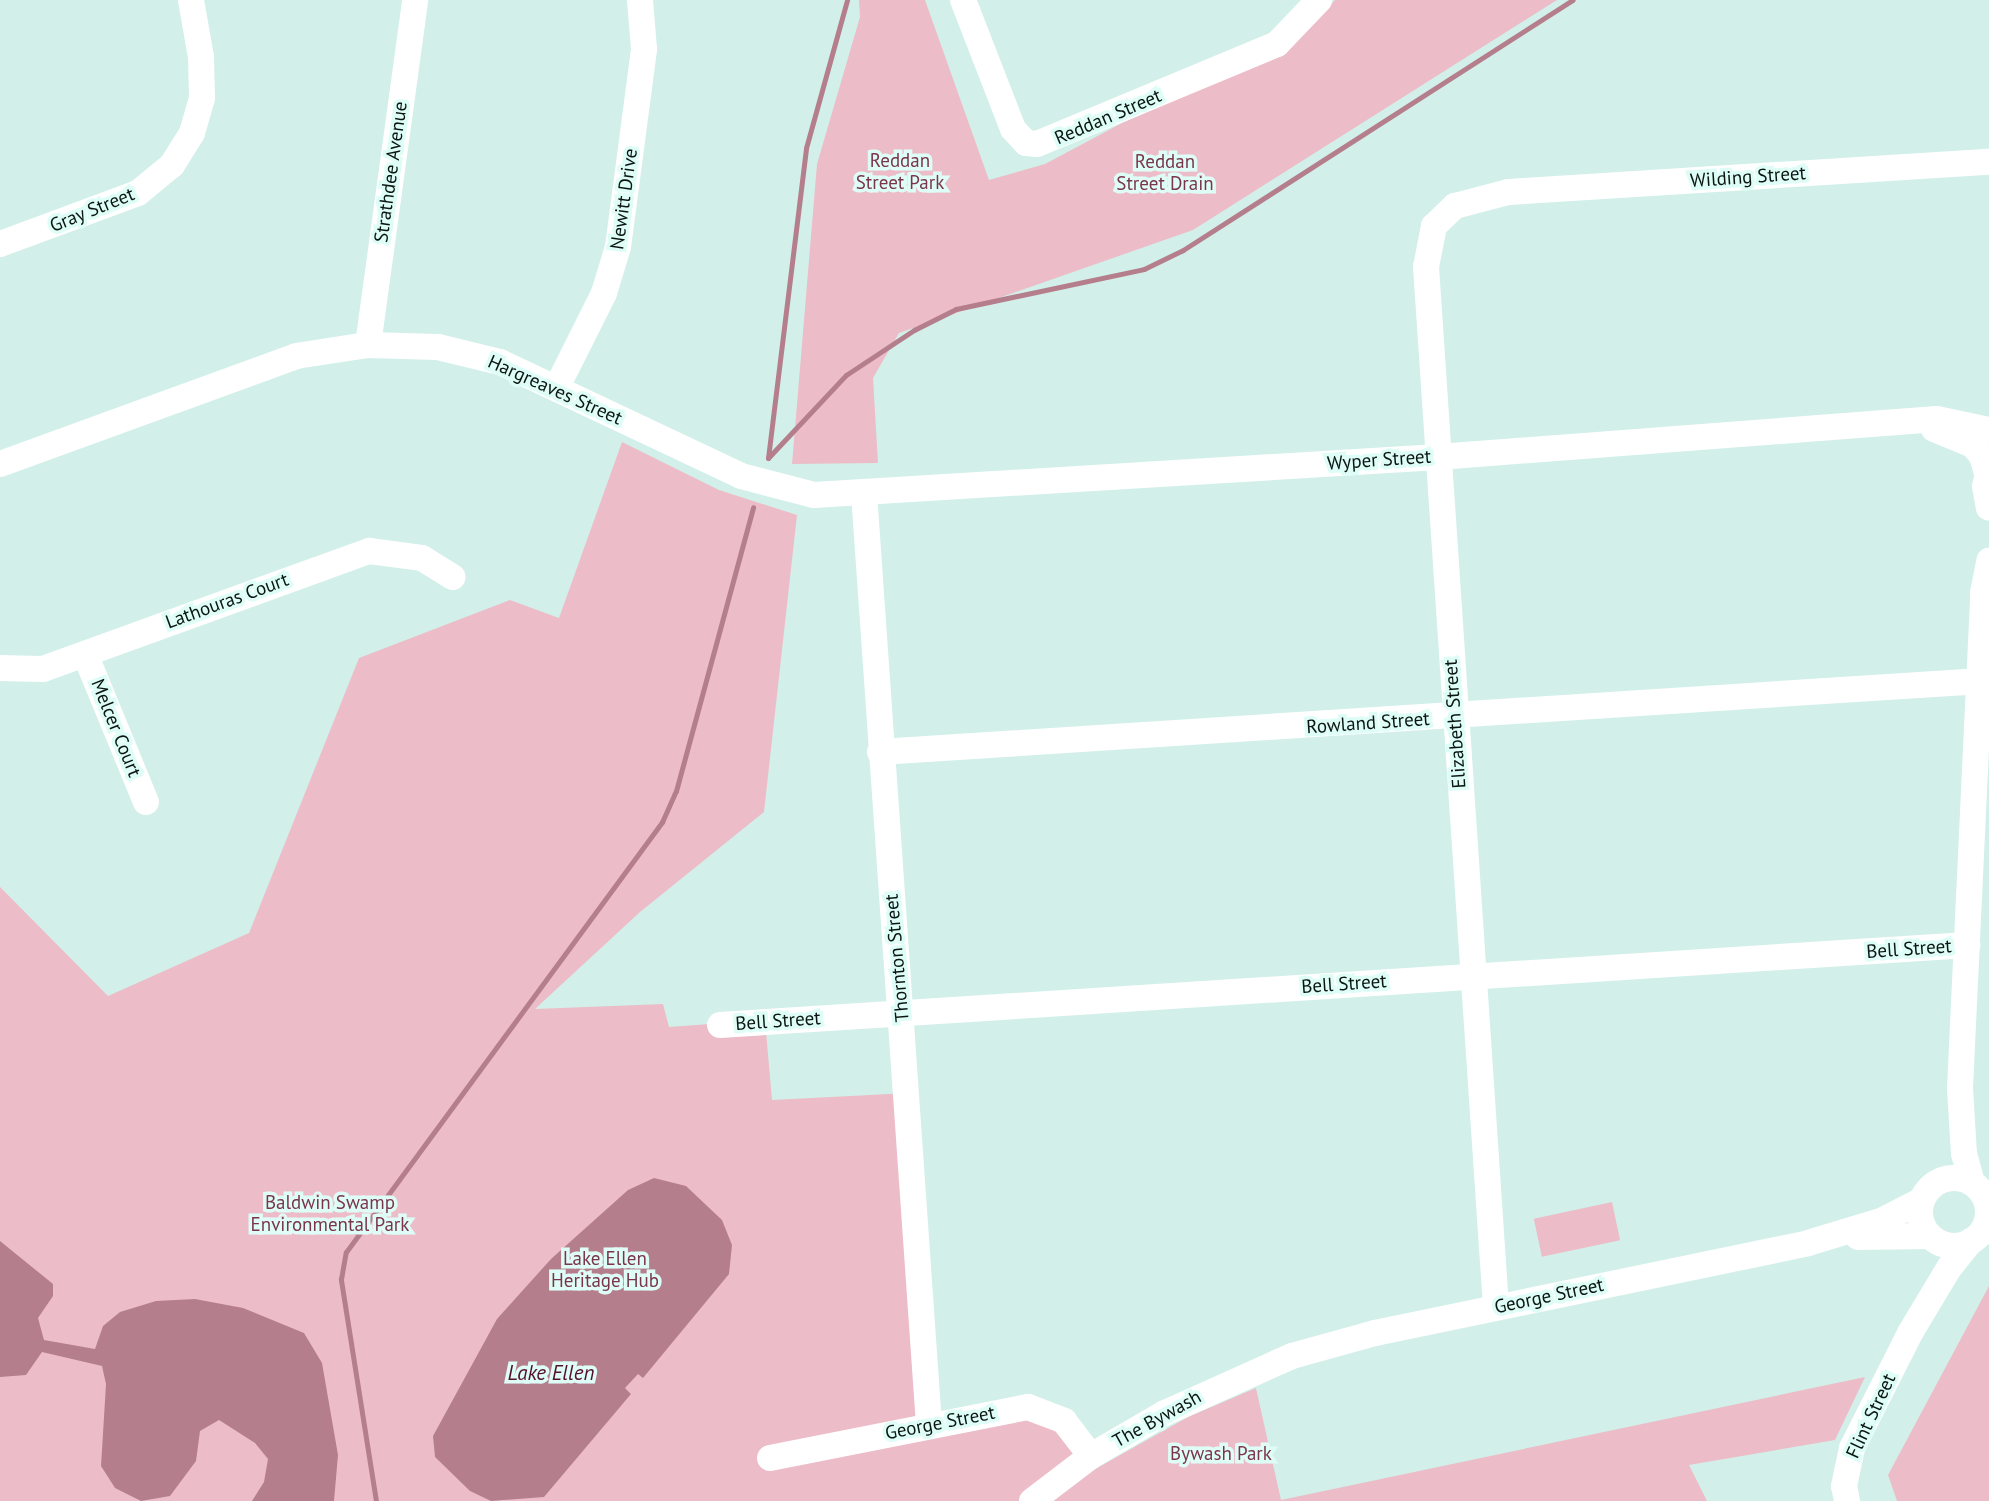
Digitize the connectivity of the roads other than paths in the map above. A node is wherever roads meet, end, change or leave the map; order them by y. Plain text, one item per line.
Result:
1 (191, 0) edge
2 (415, 0) edge
3 (640, 0) edge
4 (963, 0) edge
5 (1319, 0) edge
6 (1989, 162) edge
7 (1508, 192) joint
8 (0, 244) edge
9 (368, 345) junction
10 (557, 387) junction
11 (1989, 407) edge
12 (1955, 419) junction
13 (1894, 426) junction
14 (1989, 430) edge
15 (1438, 457) junction
16 (0, 464) edge
17 (1988, 471) edge
18 (864, 493) junction
19 (1989, 508) edge
20 (1989, 561) edge
21 (452, 577) dead end
22 (1987, 619) edge
23 (85, 654) junction
24 (0, 668) edge
25 (1982, 681) junction
26 (1454, 717) junction
27 (880, 752) junction
28 (146, 802) dead end
29 (1967, 945) junction
30 (1474, 976) junction
31 (902, 1013) junction
32 (720, 1025) dead end
33 (1960, 1088) junction
34 (1980, 1187) edge
35 (1928, 1192) junction
36 (1981, 1232) edge
37 (1931, 1237) junction
38 (1808, 1242) junction
39 (1496, 1307) junction
40 (1910, 1333) junction
41 (1292, 1356) joint
42 (929, 1424) junction
43 (1091, 1456) junction
44 (770, 1458) dead end
45 (1032, 1501) edge
46 (1847, 1501) edge

1 - 8 street, Gray Street
2 - 9 street, Strathdee Avenue
3 - 10 street, Newitt Drive
4 - 5 street, Reddan Street
6 - 7 street, Wilding Street
7 - 15 street, Elizabeth Street
9 - 10 street, Hargreaves Street
9 - 16 street, Hargreaves Street
10 - 18 street, Hargreaves Street
11 - 12 street
12 - 13 street, Wyper Street
12 - 14 street, Wyper Street
13 - 15 street, Wyper Street
13 - 17 street, Wyper Street
15 - 18 street, Wyper Street
15 - 26 street, Elizabeth Street
17 - 19 street
18 - 27 street, Thornton Street
20 - 22 street
21 - 23 street, Lathouras Court
22 - 25 street
23 - 24 street, Lathouras Court
23 - 28 street, Melcer Court
25 - 26 street, Rowland Street
25 - 29 street
26 - 27 street, Rowland Street
26 - 30 street, Elizabeth Street
27 - 31 street, Thornton Street
29 - 30 street, Bell Street
29 - 33 street
30 - 31 street, Bell Street
30 - 39 street, Elizabeth Street
31 - 32 street, Bell Street
31 - 42 street, Thornton Street
33 - 34 street
33 - 35 street
34 - 35 street
34 - 36 street
35 - 37 street
35 - 38 street, George Street
36 - 37 street
36 - 40 street, Flint Street
37 - 38 street, George Street
37 - 40 street, Flint Street
38 - 39 street, George Street
39 - 41 street, George Street
40 - 46 street, Flint Street
41 - 43 street, The Bywash
42 - 43 street, George Street
42 - 44 street, George Street
43 - 45 street, The Bywash

